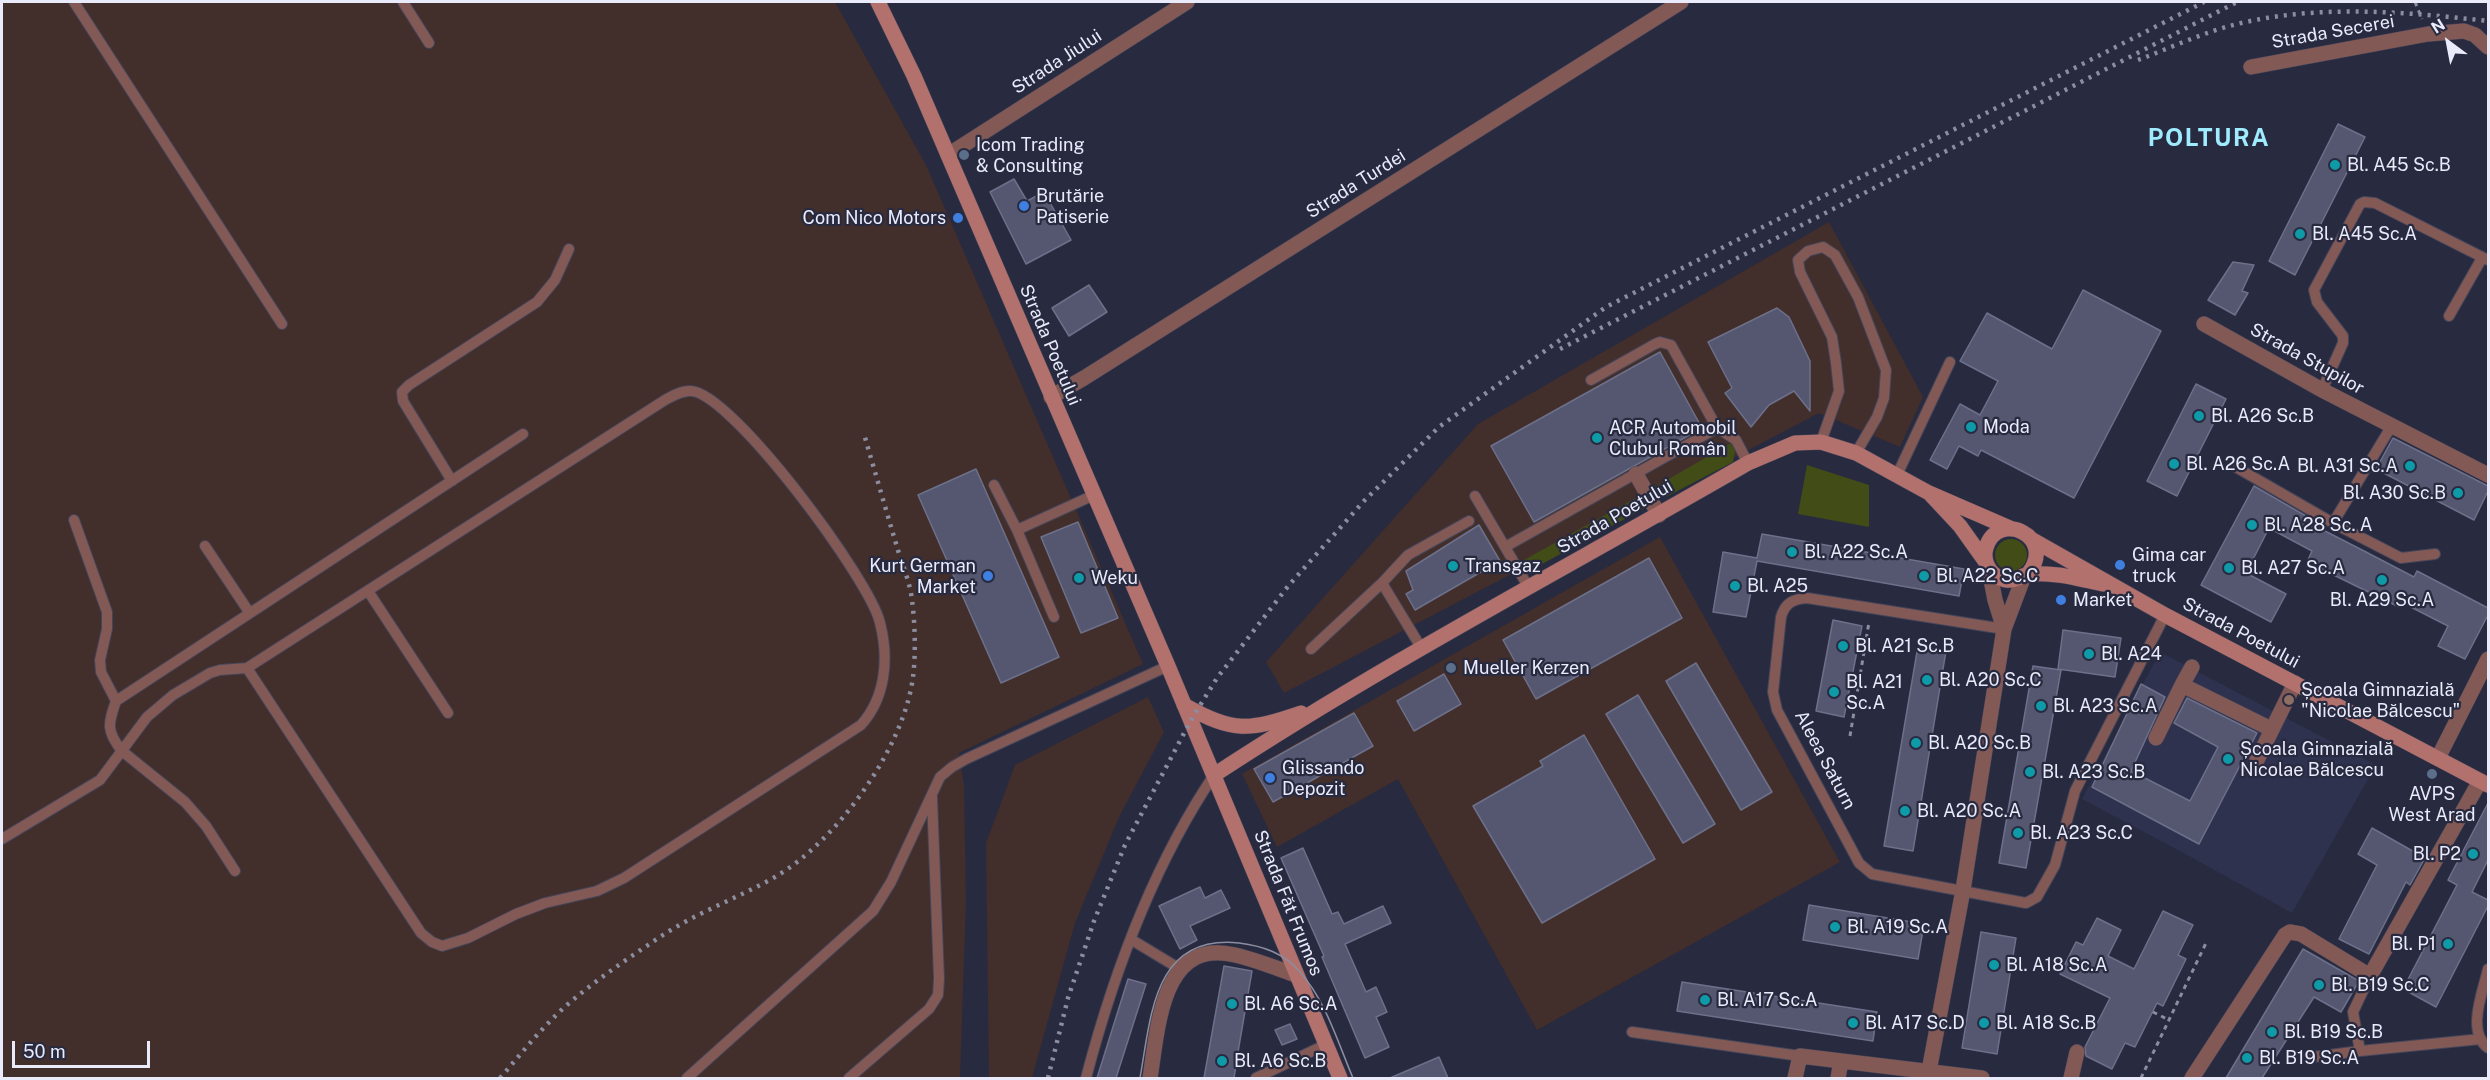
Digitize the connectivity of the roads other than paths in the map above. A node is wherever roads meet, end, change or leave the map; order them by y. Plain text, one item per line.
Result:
1 (74, 2) edge
2 (403, 2) edge
3 (878, 2) edge
4 (1187, 2) edge
5 (1681, 2) edge
6 (1663, 6) edge
7 (429, 43) dead end
8 (2488, 47) edge
9 (2251, 67) dead end
10 (948, 155) junction
11 (569, 249) dead end
12 (2485, 259) edge
13 (2449, 316) dead end
14 (282, 324) dead end
15 (2205, 324) dead end
16 (1950, 362) dead end
17 (1591, 380) dead end
18 (2322, 390) junction
19 (1051, 397) junction
20 (2391, 427) junction
21 (1717, 428) junction
22 (523, 434) dead end
23 (1821, 442) junction
24 (1856, 453) junction
25 (1748, 463) junction
26 (2234, 466) dead end
27 (1636, 474) junction
28 (1897, 475) junction
29 (2488, 475) edge
30 (452, 481) junction
31 (994, 485) dead end
32 (1929, 493) junction
33 (1094, 495) junction
34 (1475, 496) dead end
35 (1659, 515) junction
36 (74, 520) dead end
37 (1469, 520) dead end
38 (2333, 523) junction
39 (2012, 529) junction
40 (1017, 530) junction
41 (2031, 538) junction
42 (205, 546) dead end
43 (1505, 547) junction
44 (2435, 554) dead end
45 (1987, 565) junction
46 (2026, 575) junction
47 (1382, 583) junction
48 (2112, 585) junction
49 (1529, 588) junction
50 (368, 591) junction
51 (249, 612) junction
52 (2165, 615) junction
53 (1054, 617) dead end
54 (2004, 629) junction
55 (1311, 649) dead end
56 (1422, 649) junction
57 (2488, 659) edge
58 (1168, 666) junction
59 (2192, 667) dead end
60 (247, 668) junction
61 (2295, 684) junction
62 (2182, 685) junction
63 (116, 701) junction
64 (1329, 703) junction
65 (1184, 705) junction
66 (448, 713) dead end
67 (2271, 729) junction
68 (2156, 738) dead end
69 (122, 750) junction
70 (2439, 759) junction
71 (2257, 760) dead end
72 (1214, 775) junction
73 (2485, 783) edge
74 (932, 793) junction
75 (2, 839) edge
76 (235, 871) dead end
77 (1963, 890) junction
78 (1132, 940) junction
79 (1180, 969) junction
80 (2488, 969) edge
81 (1296, 975) junction
82 (2370, 976) junction
83 (1632, 1032) dead end
84 (2481, 1038) junction
85 (1325, 1045) junction
86 (2488, 1048) edge
87 (2360, 1051) junction
88 (2077, 1052) dead end
89 (1800, 1056) junction
90 (2313, 1057) dead end
91 (1841, 1061) junction
92 (1929, 1071) junction
93 (687, 1078) edge
94 (849, 1078) edge
95 (1086, 1078) edge
96 (1150, 1078) edge
97 (1256, 1078) edge
98 (1340, 1078) edge
99 (1795, 1078) edge
100 (1838, 1078) edge
101 (1982, 1078) edge
102 (2071, 1078) edge
103 (2192, 1078) edge

1 - 14 lane
2 - 7 lane
3 - 10 street, Strada Poetului
4 - 10 street, Strada Jiului
5 - 6 street, Strada Turdei
6 - 19 street, Strada Turdei
8 - 9 street, Strada Secerei
10 - 19 street, Strada Poetului
11 - 30 lane
12 - 13 lane
12 - 18 lane
15 - 18 street, Strada Stupilor
16 - 28 lane
17 - 21 lane
18 - 20 street, Strada Stupilor
19 - 33 street, Strada Poetului
20 - 29 street, Strada Stupilor
20 - 38 lane
21 - 25 lane
21 - 27 lane
22 - 30 lane
23 - 24 street, Strada Poetului
23 - 24 lane
23 - 25 street, Strada Poetului
24 - 28 street, Strada Poetului
25 - 35 street, Strada Poetului
26 - 38 lane
27 - 35 street
27 - 43 lane
28 - 32 street, Strada Poetului
30 - 51 lane
31 - 40 lane
32 - 39 street, Strada Poetului
32 - 45 street, Strada Poetului
33 - 40 lane
33 - 58 street, Strada Poetului
34 - 43 lane
35 - 49 street, Strada Poetului
36 - 63 lane
37 - 47 lane
38 - 44 lane
39 - 41 street, Strada Poetului
39 - 45 street
40 - 53 lane
41 - 46 street
41 - 48 street, Strada Poetului
42 - 51 lane
43 - 49 lane
45 - 46 street, Strada Poetului
45 - 54 street
46 - 48 street, Strada Poetului
46 - 54 street
47 - 55 lane
47 - 56 lane
48 - 52 street, Strada Poetului
49 - 56 street, Strada Poetului
50 - 60 lane
50 - 60 lane
50 - 66 lane
51 - 63 lane
52 - 61 street, Strada Poetului
52 - 77 lane, Aleea Saturn
54 - 77 street
54 - 77 lane, Aleea Saturn
56 - 64 street, Strada Poetului
57 - 70 street
58 - 65 street, Strada Poetului
58 - 74 lane
59 - 62 street
60 - 69 lane
61 - 67 street
61 - 70 street, Strada Poetului
62 - 67 street
62 - 68 street
63 - 69 lane
64 - 65 street, Strada Poetului
64 - 72 street, Strada Poetului
65 - 72 street, Strada Poetului
67 - 71 street
69 - 75 lane
69 - 76 lane
70 - 73 street, Strada Poetului
72 - 78 lane
72 - 81 street, Strada Făt Frumos
73 - 82 street, Strada Poetului
74 - 93 lane
74 - 94 lane
77 - 92 street
78 - 79 lane
78 - 95 lane
79 - 81 street
79 - 96 street
80 - 84 lane
81 - 85 street, Strada Făt Frumos
82 - 87 lane
82 - 103 street
83 - 89 lane
84 - 86 lane
84 - 87 lane
85 - 97 lane
85 - 98 street, Strada Făt Frumos
87 - 90 lane
88 - 102 street
89 - 91 street
89 - 99 street
91 - 92 street
91 - 100 street
92 - 101 street

